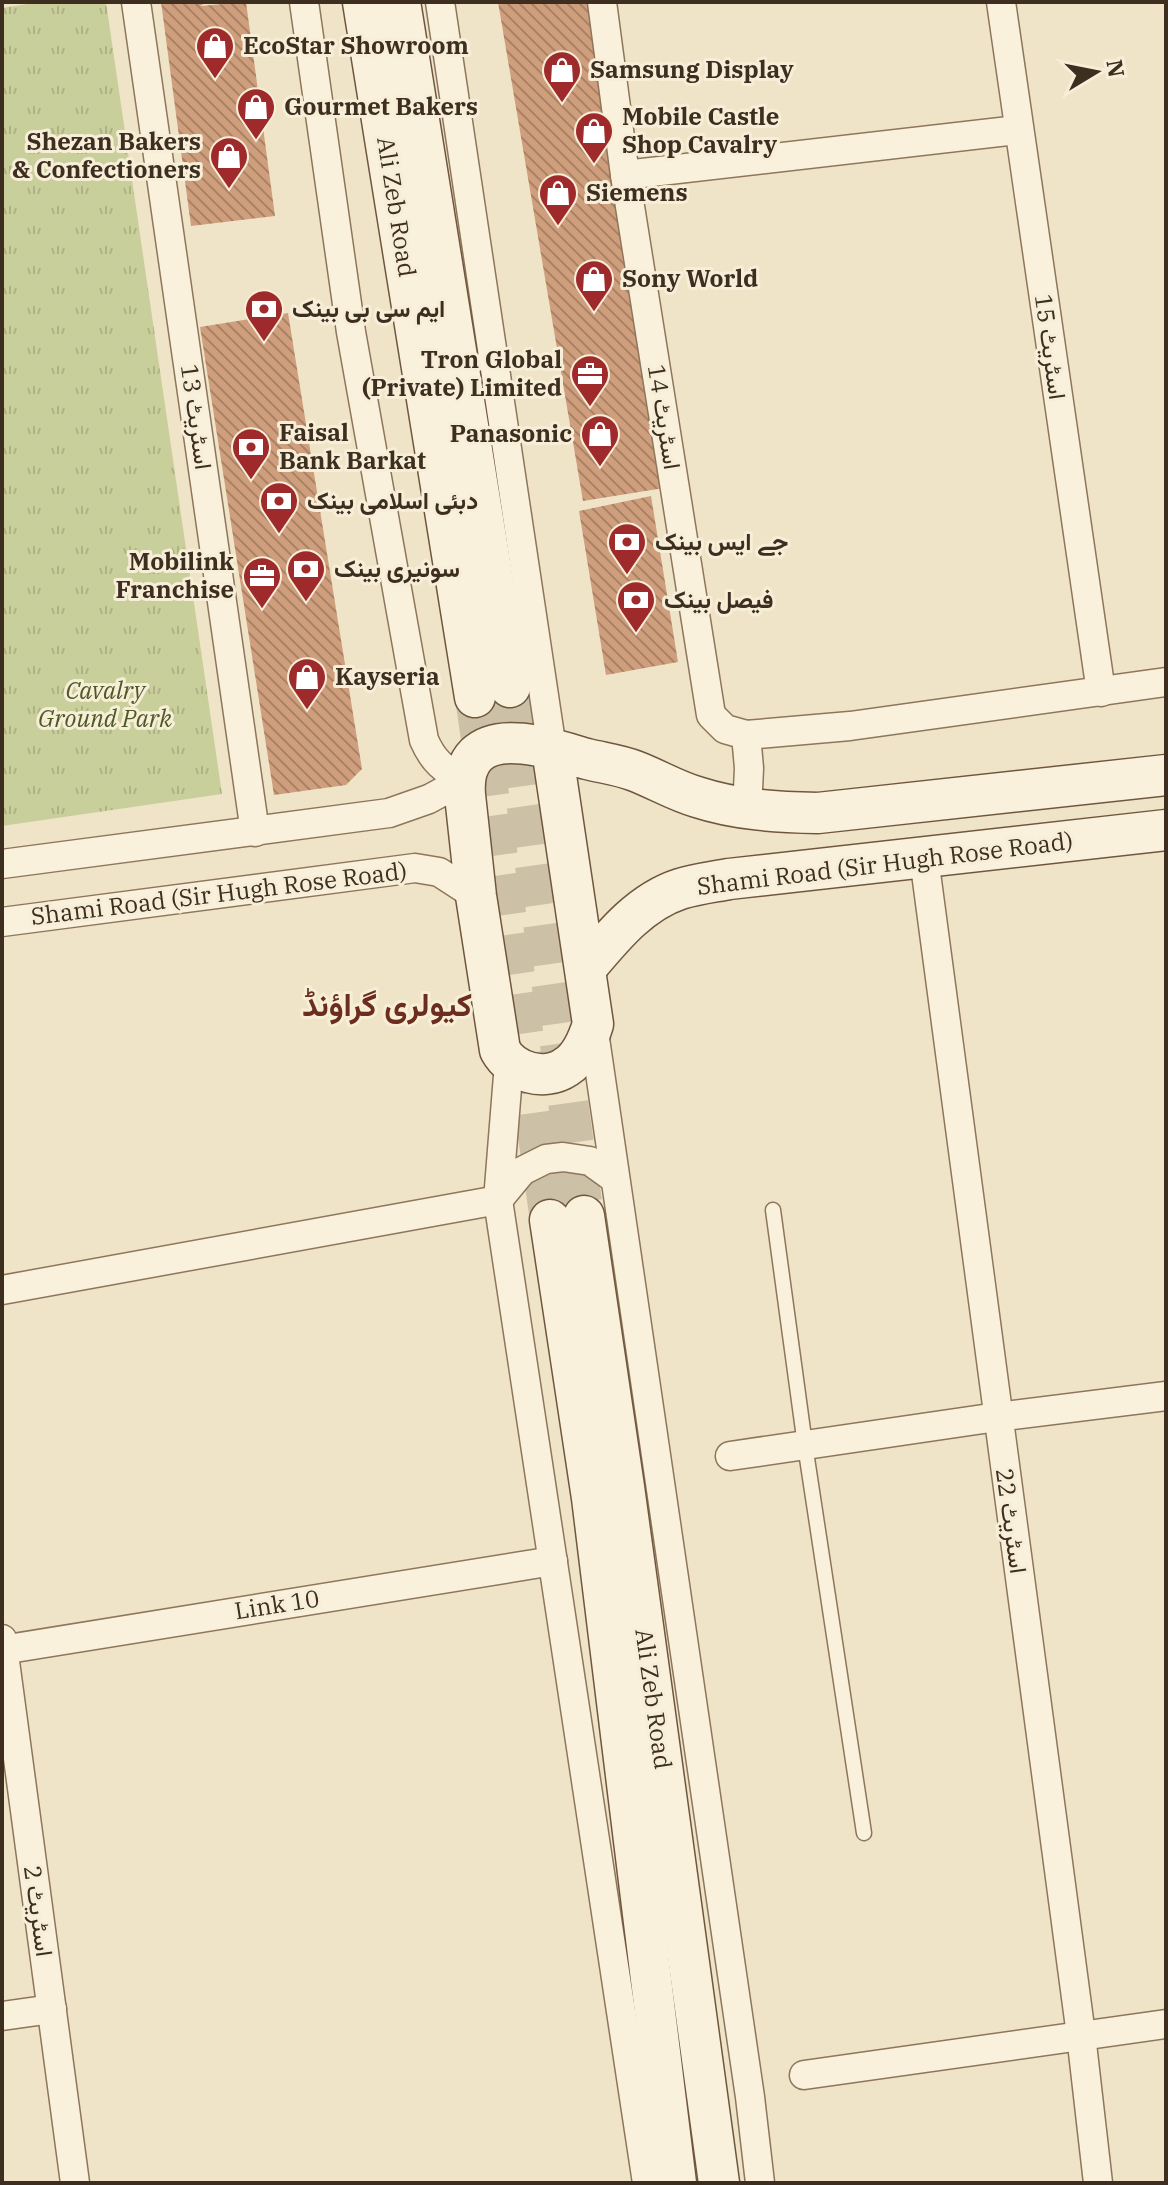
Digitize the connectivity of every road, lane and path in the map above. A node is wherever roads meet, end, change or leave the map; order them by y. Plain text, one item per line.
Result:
1 (136, 2) edge
2 (304, 2) edge
3 (363, 2) edge
4 (400, 2) edge
5 (440, 2) edge
6 (602, 2) edge
7 (1001, 2) edge
8 (1018, 130) junction
9 (625, 175) junction
10 (1166, 682) edge
11 (1101, 692) junction
12 (746, 735) junction
13 (552, 749) junction
14 (1166, 775) edge
15 (464, 780) junction
16 (747, 811) junction
17 (1166, 830) edge
18 (255, 832) junction
19 (924, 858) junction
20 (2, 864) edge
21 (476, 896) junction
22 (2, 922) edge
23 (586, 968) junction
24 (593, 1024) junction
25 (509, 1063) junction
26 (615, 1179) junction
27 (498, 1200) junction
28 (773, 1210) dead end
29 (2, 1290) edge
30 (1166, 1396) edge
31 (997, 1417) junction
32 (805, 1445) junction
33 (730, 1456) dead end
34 (553, 1561) junction
35 (2, 1646) edge
36 (864, 1833) dead end
37 (52, 2009) junction
38 (2, 2016) edge
39 (1166, 2024) edge
40 (1081, 2035) junction
41 (804, 2075) dead end
42 (75, 2183) edge
43 (647, 2183) edge
44 (676, 2183) edge
45 (719, 2183) edge
46 (760, 2183) edge
47 (1098, 2183) edge

1 - 18 street, اسٹریٹ 13
2 - 15 street
3 - 4 main road, Ali Zeb Road
5 - 13 street
6 - 9 street, اسٹریٹ 14
7 - 8 street, اسٹریٹ 15
8 - 9 street
8 - 11 street, اسٹریٹ 15
9 - 12 street, اسٹریٹ 14
10 - 11 street
11 - 12 street
12 - 16 street
13 - 15 main road
13 - 16 main road
13 - 23 main road
14 - 16 main road
15 - 18 street
15 - 21 main road
17 - 19 main road, Shami Road (Sir Hugh Rose Road)
18 - 20 street
19 - 23 main road, Shami Road (Sir Hugh Rose Road)
19 - 31 street, اسٹریٹ 22
21 - 22 street, Shami Road (Sir Hugh Rose Road)
21 - 25 main road
23 - 24 main road
24 - 25 main road
24 - 26 street
25 - 27 street
26 - 27 street
26 - 46 street
27 - 29 street
27 - 34 street
28 - 32 lane
30 - 31 street
31 - 32 street
31 - 40 street, اسٹریٹ 22
32 - 33 street
32 - 36 lane
34 - 35 street, Link 10
34 - 43 street
35 - 37 street, اسٹریٹ 2
37 - 38 street
37 - 42 street, اسٹریٹ 2
39 - 40 street
40 - 41 street
40 - 47 street, اسٹریٹ 22
44 - 45 main road, Ali Zeb Road

